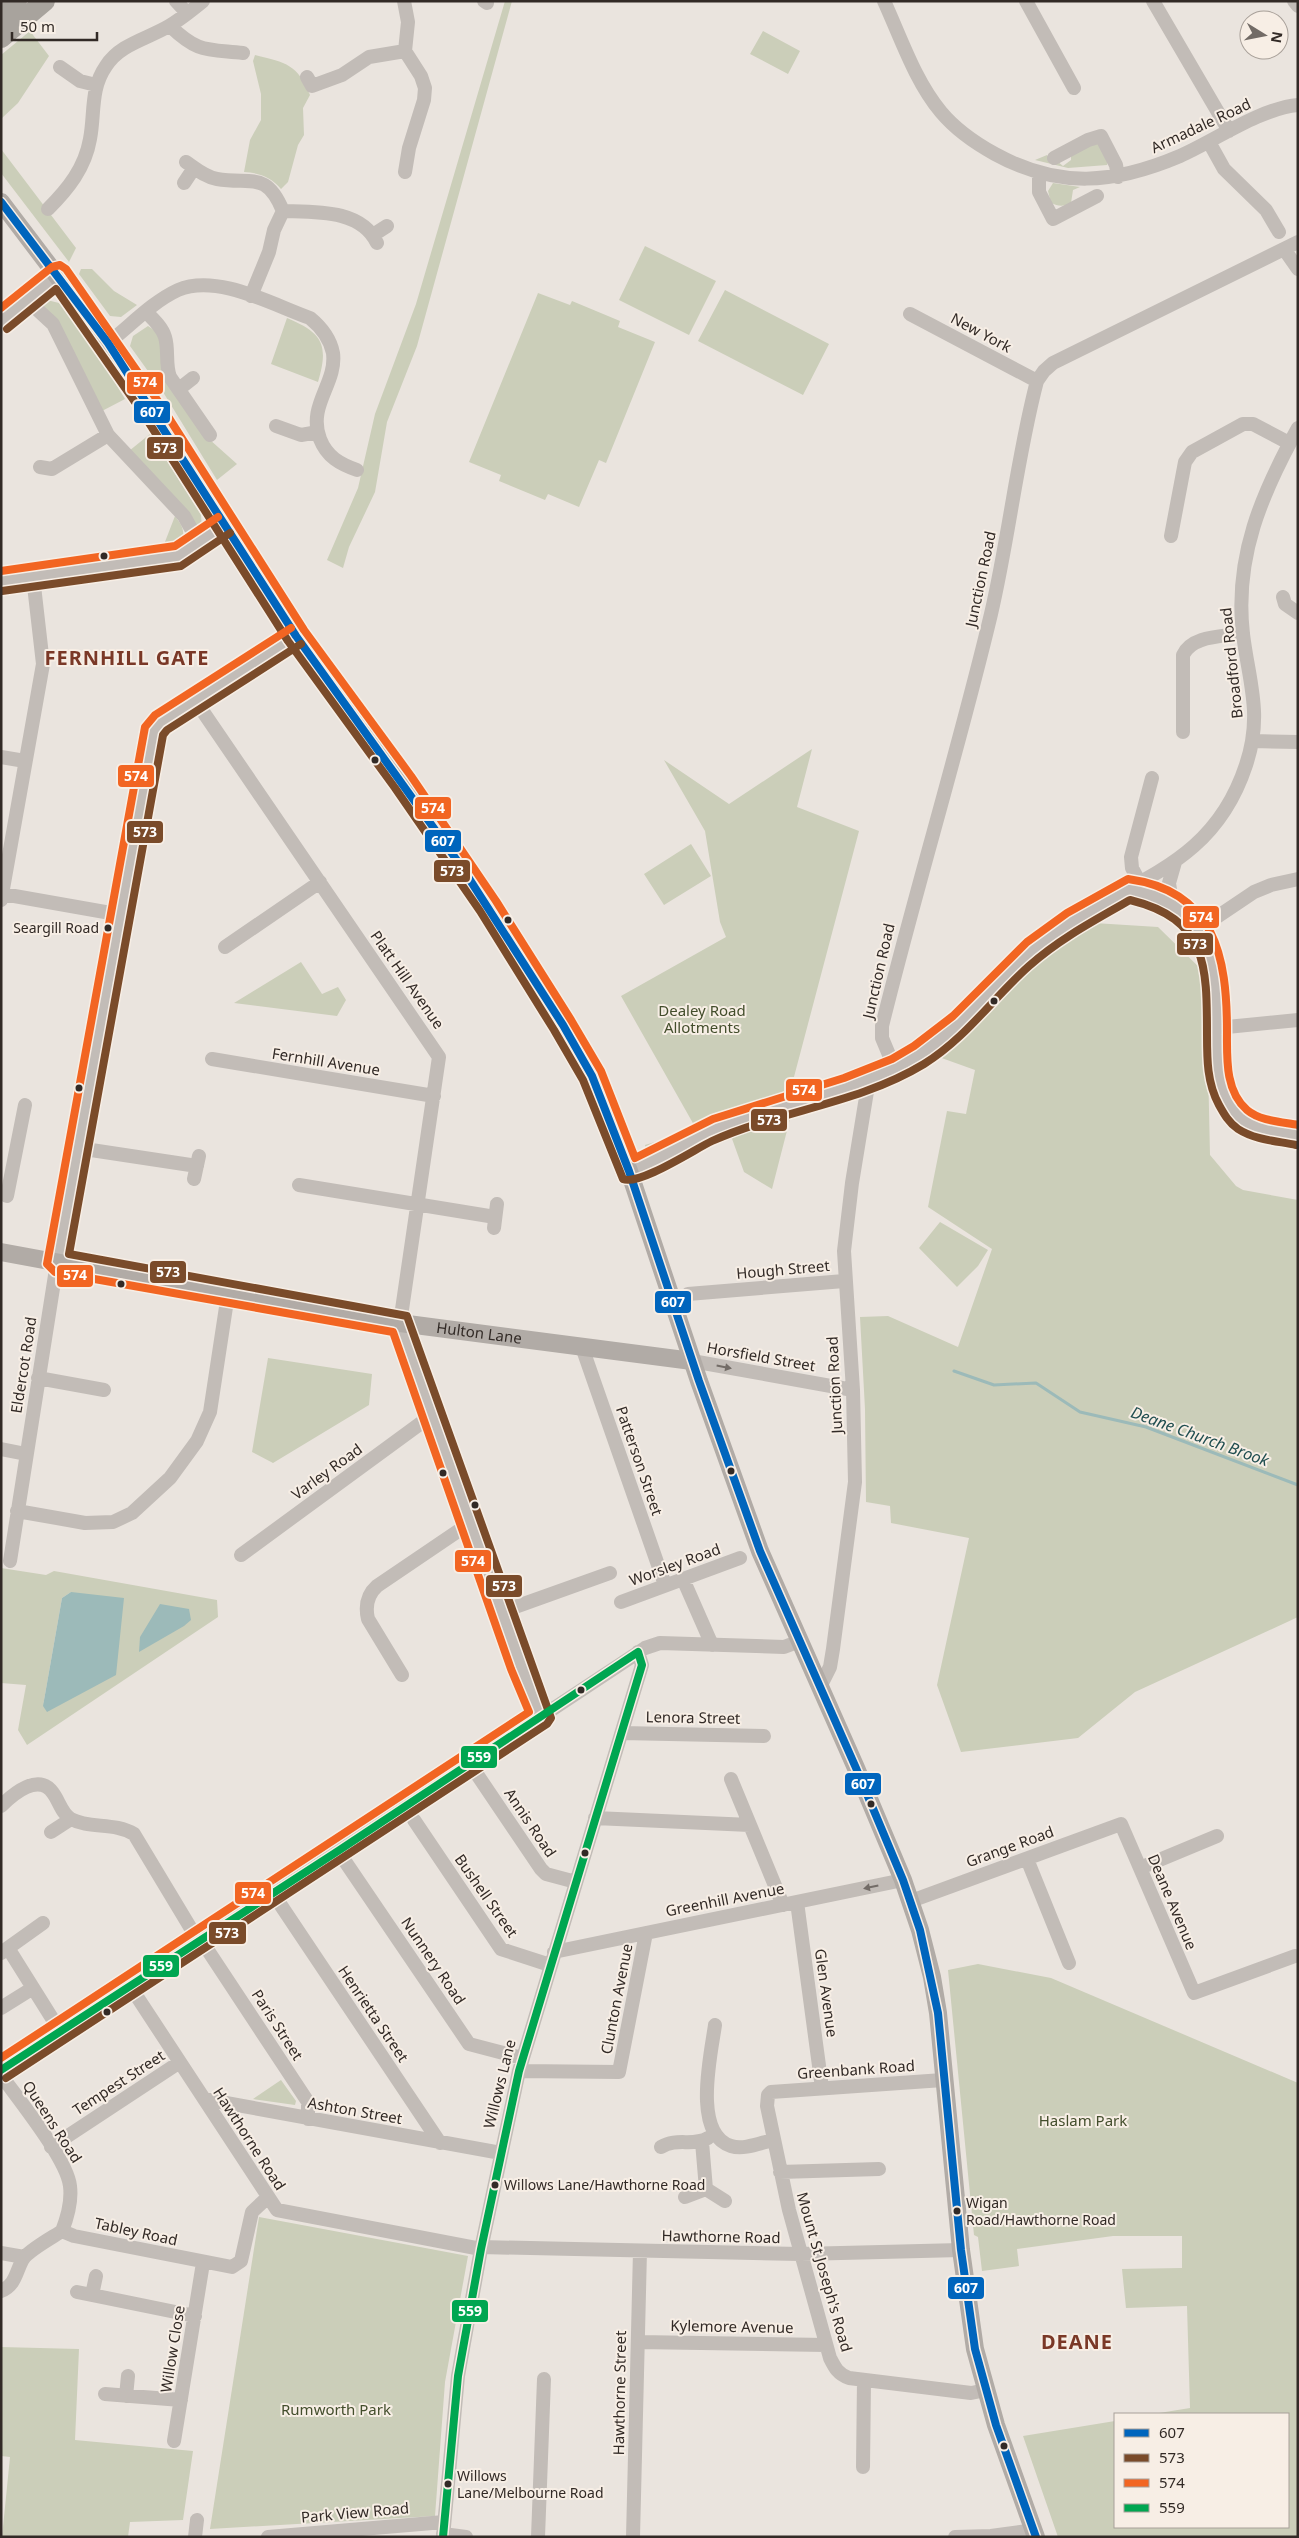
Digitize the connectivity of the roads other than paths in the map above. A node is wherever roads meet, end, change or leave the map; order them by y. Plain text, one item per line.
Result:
1 (17, 1) edge
2 (45, 1) edge
3 (176, 1) edge
4 (203, 1) edge
5 (404, 1) edge
6 (884, 1) edge
7 (1026, 1) edge
8 (1154, 1) edge
9 (1294, 1) edge
10 (1298, 6) edge
11 (187, 13) junction
12 (1, 14) edge
13 (170, 26) junction
14 (1, 38) edge
15 (404, 51) junction
16 (243, 53) dead end
17 (60, 67) dead end
18 (307, 77) dead end
19 (96, 85) junction
20 (1074, 88) dead end
21 (1298, 105) edge
22 (1229, 131) junction
23 (1209, 142) junction
24 (1054, 158) dead end
25 (405, 172) dead end
26 (1039, 174) junction
27 (1118, 177) junction
28 (184, 183) dead end
29 (1096, 196) dead end
30 (1, 202) edge
31 (48, 209) dead end
32 (282, 212) junction
33 (387, 226) dead end
34 (1279, 232) dead end
35 (1298, 242) edge
36 (1284, 249) junction
37 (1298, 269) edge
38 (58, 275) junction
39 (251, 296) junction
40 (27, 300) junction
41 (146, 312) junction
42 (910, 314) dead end
43 (1, 321) edge
44 (108, 343) junction
45 (193, 378) dead end
46 (1037, 381) junction
47 (179, 389) junction
48 (276, 426) dead end
49 (1298, 428) edge
50 (318, 432) junction
51 (108, 435) junction
52 (210, 435) dead end
53 (1289, 443) junction
54 (40, 467) dead end
55 (357, 470) dead end
56 (224, 525) junction
57 (1171, 536) dead end
58 (199, 543) junction
59 (33, 577) junction
60 (1, 581) edge
61 (1283, 597) dead end
62 (1298, 613) edge
63 (1243, 634) junction
64 (296, 636) junction
65 (195, 700) junction
66 (1183, 732) dead end
67 (1253, 741) junction
68 (1298, 742) edge
69 (1, 757) edge
70 (25, 761) junction
71 (1152, 778) dead end
72 (1175, 862) junction
73 (1298, 880) edge
74 (320, 882) junction
75 (1134, 886) junction
76 (2, 897) edge
77 (1172, 903) junction
78 (122, 915) junction
79 (1198, 929) junction
80 (225, 947) dead end
81 (1298, 1020) edge
82 (1217, 1028) junction
83 (212, 1059) dead end
84 (895, 1069) junction
85 (869, 1079) junction
86 (434, 1096) junction
87 (25, 1106) dead end
88 (1298, 1135) edge
89 (78, 1148) junction
90 (197, 1167) dead end
91 (630, 1171) junction
92 (299, 1185) dead end
93 (6, 1189) edge
94 (417, 1204) junction
95 (496, 1216) dead end
96 (1, 1252) edge
97 (57, 1262) junction
98 (844, 1281) junction
99 (228, 1294) junction
100 (688, 1294) dead end
101 (400, 1323) junction
102 (582, 1347) junction
103 (692, 1361) junction
104 (38, 1378) junction
105 (104, 1390) dead end
106 (853, 1390) junction
107 (432, 1415) junction
108 (1, 1449) edge
109 (26, 1454) junction
110 (17, 1511) junction
111 (470, 1524) junction
112 (241, 1554) dead end
113 (740, 1558) dead end
114 (10, 1561) dead end
115 (610, 1573) dead end
116 (683, 1579) junction
117 (666, 1586) junction
118 (621, 1602) dead end
119 (501, 1612) junction
120 (800, 1642) junction
121 (712, 1646) junction
122 (638, 1652) junction
123 (402, 1675) dead end
124 (820, 1687) junction
125 (541, 1716) junction
126 (622, 1732) junction
127 (764, 1736) dead end
128 (470, 1764) junction
129 (731, 1779) dead end
130 (1, 1806) edge
131 (595, 1818) junction
132 (71, 1819) junction
133 (414, 1820) dead end
134 (1121, 1824) joint
135 (750, 1825) junction
136 (51, 1832) dead end
137 (1217, 1836) dead end
138 (338, 1851) junction
139 (1027, 1859) junction
140 (1140, 1868) junction
141 (903, 1880) junction
142 (576, 1882) junction
143 (910, 1901) junction
144 (797, 1902) junction
145 (280, 1904) dead end
146 (783, 1905) junction
147 (43, 1923) dead end
148 (646, 1933) junction
149 (204, 1947) junction
150 (5, 1950) edge
151 (1295, 1956) dead end
152 (552, 1958) junction
153 (1069, 1963) dead end
154 (130, 1986) junction
155 (33, 1988) junction
156 (1, 2008) edge
157 (715, 2025) dead end
158 (60, 2031) junction
159 (180, 2062) junction
160 (520, 2064) junction
161 (1, 2070) edge
162 (1, 2075) edge
163 (943, 2080) junction
164 (822, 2088) junction
165 (771, 2092) joint
166 (204, 2099) junction
167 (308, 2119) junction
168 (716, 2134) junction
169 (772, 2140) junction
170 (702, 2142) junction
171 (440, 2143) junction
172 (51, 2147) junction
173 (661, 2147) dead end
174 (501, 2153) junction
175 (879, 2169) dead end
176 (780, 2172) junction
177 (706, 2189) junction
178 (268, 2197) junction
179 (685, 2197) dead end
180 (725, 2201) dead end
181 (62, 2231) junction
182 (481, 2248) junction
183 (961, 2250) junction
184 (640, 2251) junction
185 (1, 2253) edge
186 (800, 2254) junction
187 (24, 2257) junction
188 (203, 2263) junction
189 (96, 2276) dead end
190 (1, 2291) edge
191 (77, 2292) dead end
192 (92, 2295) junction
193 (195, 2316) junction
194 (638, 2342) junction
195 (826, 2345) junction
196 (128, 2376) dead end
197 (544, 2379) dead end
198 (864, 2380) junction
199 (986, 2390) junction
200 (105, 2394) dead end
201 (126, 2396) junction
202 (181, 2400) junction
203 (174, 2441) dead end
204 (863, 2467) dead end
205 (197, 2520) dead end
206 (444, 2531) edge
207 (1035, 2534) edge
208 (195, 2537) edge
209 (268, 2537) edge
210 (466, 2537) edge
211 (538, 2537) edge
212 (633, 2537) edge
213 (955, 2537) edge

1 - 12 highway
2 - 14 highway
3 - 11 street
4 - 11 street
5 - 15 street
6 - 26 street, Armadale Road
7 - 20 street
8 - 22 street
9 - 10 street
11 - 13 street
13 - 16 street
13 - 19 street
15 - 18 street
15 - 25 street
17 - 19 street
19 - 31 street
21 - 22 street, Armadale Road
22 - 23 street, Armadale Road
23 - 27 street, Armadale Road
23 - 34 street
24 - 27 street
26 - 27 street, Armadale Road
26 - 29 street
28 - 32 street
30 - 38 main road
32 - 33 street
32 - 39 street
35 - 36 street
36 - 37 street
36 - 46 street
38 - 40 street
38 - 44 main road
39 - 41 street
39 - 50 street
40 - 43 street
40 - 51 street
41 - 44 street
41 - 47 street
42 - 46 street, New York
44 - 56 main road
45 - 47 street
46 - 84 street, Junction Road
47 - 52 street
48 - 50 street
49 - 53 street, Broadford Road
50 - 55 street
51 - 54 street
51 - 58 street
53 - 57 street
53 - 63 street, Broadford Road
56 - 58 street
56 - 64 main road
58 - 59 street
59 - 60 street
59 - 70 street
61 - 62 street
63 - 66 street
63 - 67 street, Broadford Road
64 - 65 street, Eldercot Road
64 - 91 main road
65 - 74 street, Platt Hill Avenue
65 - 78 street, Eldercot Road
67 - 68 street
67 - 72 street, Broadford Road
69 - 70 street
70 - 76 street
71 - 75 street
72 - 75 street, Broadford Road
72 - 77 street
73 - 79 street
74 - 80 street
74 - 86 street, Platt Hill Avenue
75 - 77 street
75 - 84 street, Broadford Road
76 - 78 street
77 - 79 street
78 - 89 street, Eldercot Road
79 - 82 street
81 - 82 street
82 - 88 street
83 - 86 street, Fernhill Avenue
84 - 85 street, Broadford Road
85 - 91 street, Broadford Road
85 - 98 street, Junction Road
86 - 94 street, Platt Hill Avenue
87 - 93 street
89 - 90 street
89 - 97 street, Eldercot Road
91 - 103 main road
92 - 94 street
94 - 95 street
94 - 101 street, Platt Hill Avenue
96 - 97 main road, Hulton Lane
97 - 99 main road, Hulton Lane
97 - 104 street, Eldercot Road
98 - 100 street, Hough Street
98 - 106 street, Junction Road
99 - 101 main road, Hulton Lane
99 - 110 street
101 - 102 main road, Hulton Lane
101 - 107 street
102 - 103 main road, Hulton Lane
102 - 117 street, Patterson Street
103 -> 106 street, Horsfield Street
103 - 120 main road
104 - 105 street
104 - 109 street, Eldercot Road
106 - 124 street, Junction Road
107 - 111 street
107 - 112 street, Varley Road
108 - 109 street
109 - 110 street, Eldercot Road
110 - 114 street, Eldercot Road
111 - 119 street
111 - 123 street
113 - 116 street, Worsley Road
115 - 119 street
116 - 117 street, Worsley Road
116 - 121 street
117 - 118 street, Worsley Road
119 - 125 street
120 - 121 street
120 - 124 main road
121 - 122 street
122 - 125 street
122 - 126 street, Willows Lane
124 - 141 main road
125 - 128 street
126 - 127 street, Lenora Street
126 - 131 street, Willows Lane
128 - 138 street
128 - 142 street, Annis Road
129 - 135 street
130 - 132 street
131 - 135 street
131 - 142 street, Willows Lane
132 - 136 street
132 - 149 street, Paris Street
133 - 152 street, Bushell Street
134 - 139 street, Grange Road
134 - 140 street, Deane Avenue
135 - 146 street
137 - 140 street
138 - 149 street
138 - 160 street, Nunnery Road
139 - 143 street, Grange Road
139 - 153 street
140 - 151 street, Deane Avenue
141 - 143 main road
141 -> 144 street, Greenhill Avenue
142 - 152 street, Willows Lane
143 - 163 main road
144 - 146 street, Greenhill Avenue
144 - 164 street, Glen Avenue
145 - 171 street, Henrietta Street
146 - 148 street, Greenhill Avenue
147 - 150 street
148 - 152 street, Greenhill Avenue
148 - 160 street, Clunton Avenue
149 - 154 street
149 - 167 street, Paris Street
150 - 155 street
152 - 160 street, Willows Lane
154 - 158 street
154 - 159 street, Hawthorne Road
155 - 156 street
155 - 158 street
157 - 168 street
158 - 161 street
159 - 166 street, Hawthorne Road
159 - 172 street, Tempest Street
160 - 174 street, Willows Lane
162 - 172 street, Queens Road
163 - 164 street, Greenbank Road
163 - 183 main road
164 - 165 street, Greenbank Road
165 - 169 street, Mount St Joseph's Road
166 - 167 street, Ashton Street
166 - 178 street, Hawthorne Road
167 - 171 street, Ashton Street
168 - 169 street
168 - 170 street
169 - 176 street, Mount St Joseph's Road
170 - 173 street
170 - 177 street
171 - 174 street, Ashton Street
172 - 181 street, Queens Road
174 - 182 street, Willows Lane
175 - 176 street
176 - 186 street, Mount St Joseph's Road
177 - 179 street
177 - 180 street
178 - 182 street, Hawthorne Road
178 - 188 street, Tabley Road
181 - 187 street
181 - 188 street, Tabley Road
182 - 184 street, Hawthorne Road
182 - 206 street, Willows Lane
183 - 186 street, Hawthorne Road
183 - 199 main road
184 - 186 street, Hawthorne Road
184 - 194 street, Hawthorne Street
185 - 187 street
186 - 195 street, Mount St Joseph's Road
187 - 190 street
188 - 193 street, Willow Close
189 - 192 street
191 - 192 street
192 - 193 street
193 - 202 street, Willow Close
194 - 195 street, Kylemore Avenue
194 - 212 street, Hawthorne Street
195 - 198 street, Mount St Joseph's Road
196 - 201 street
197 - 211 street
198 - 199 street, Mount St Joseph's Road
198 - 204 street
199 - 207 main road
200 - 201 street
201 - 202 street
202 - 203 street, Willow Close
205 - 208 street
206 - 209 street, Park View Road
206 - 210 street, Park View Road
207 - 213 street

